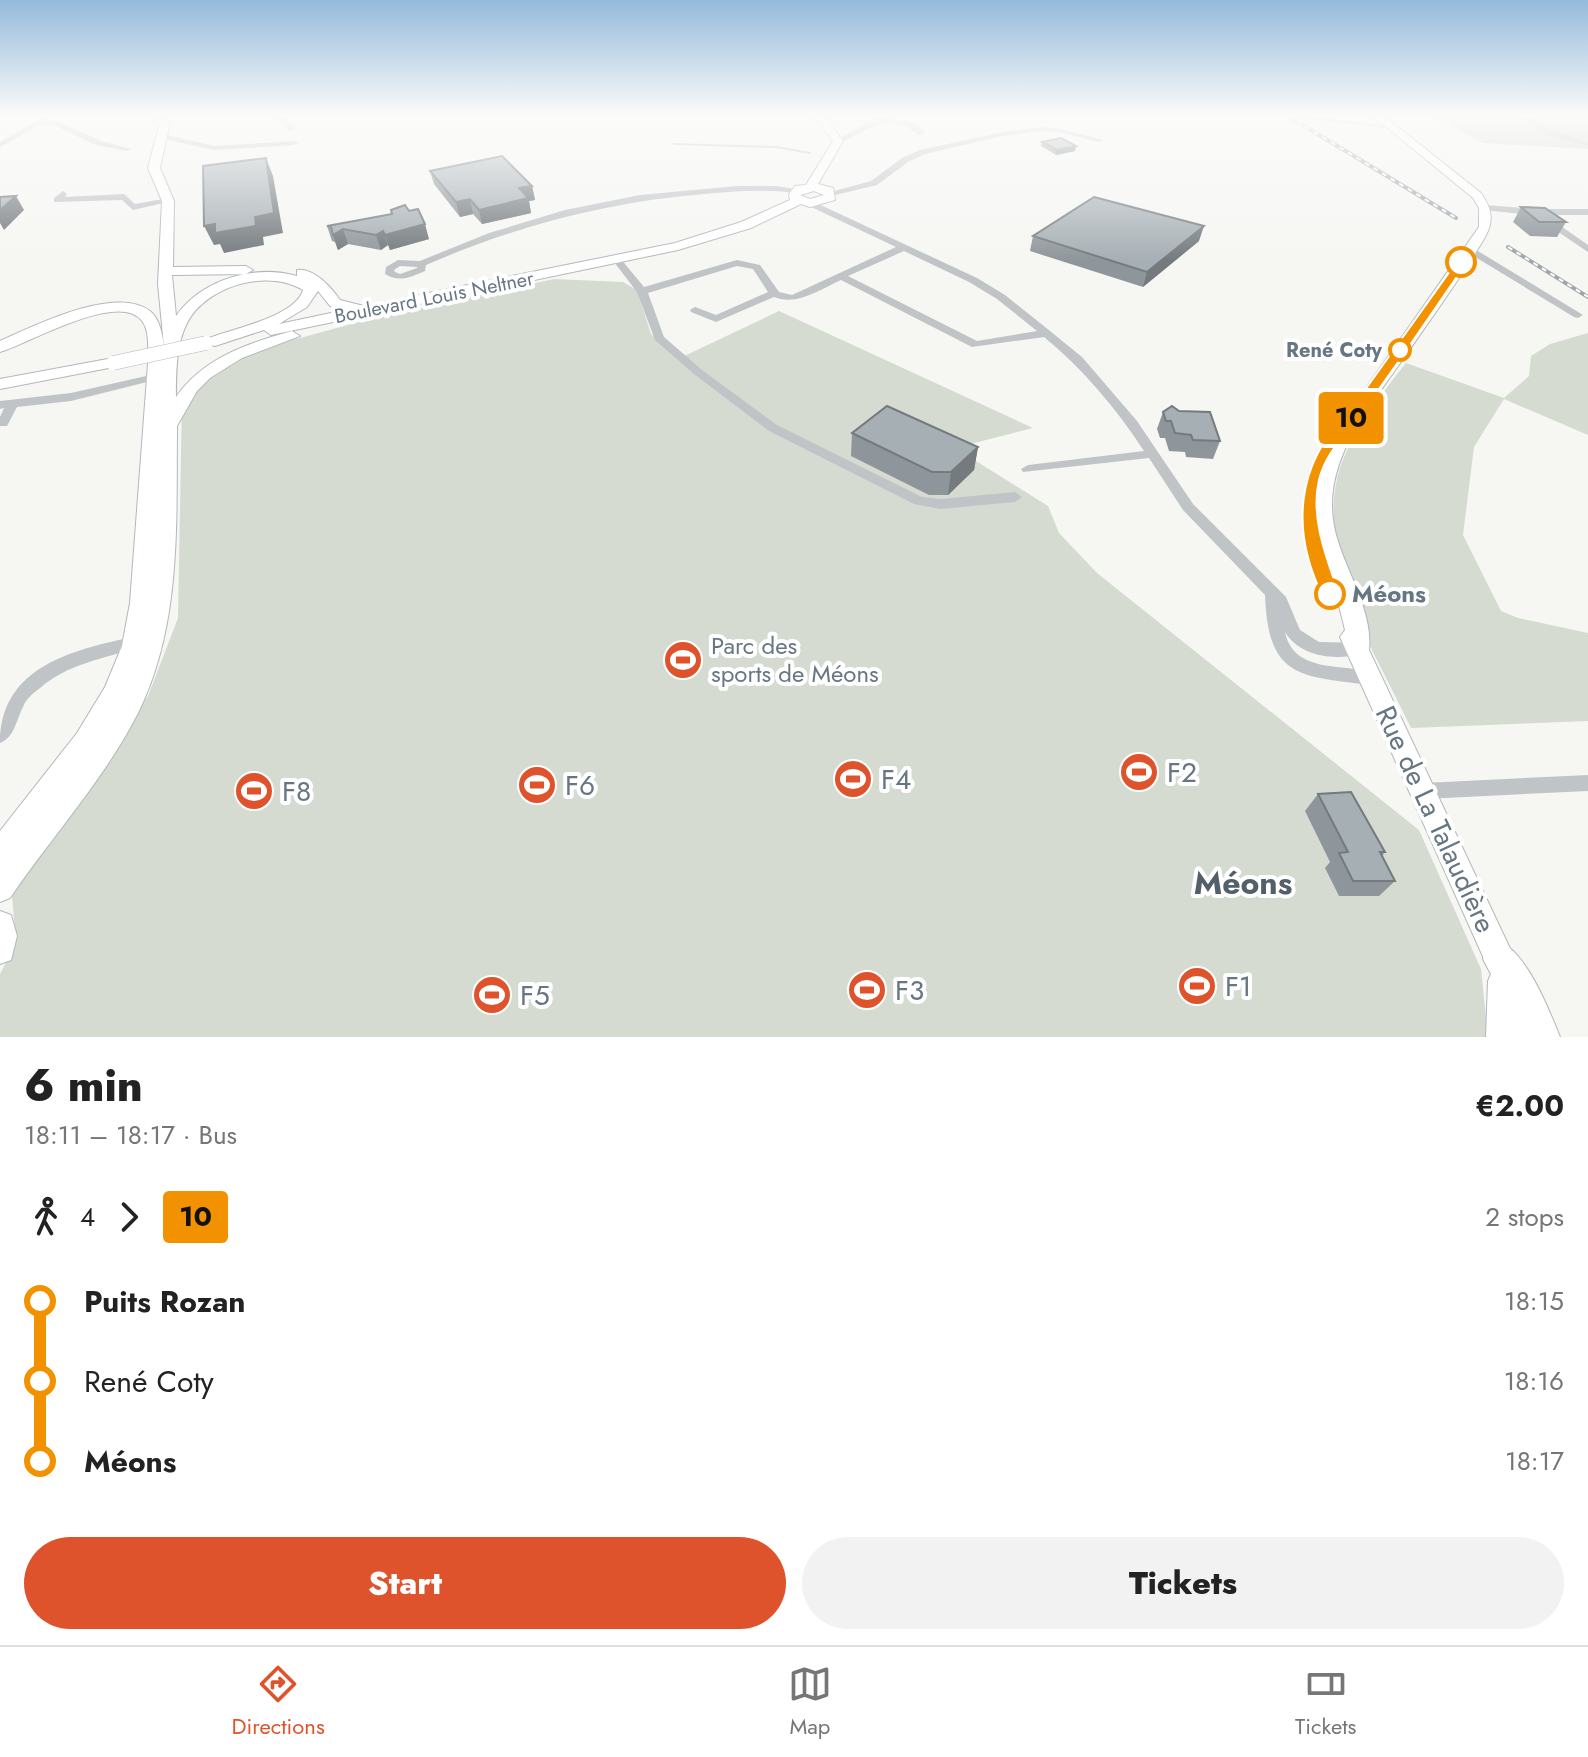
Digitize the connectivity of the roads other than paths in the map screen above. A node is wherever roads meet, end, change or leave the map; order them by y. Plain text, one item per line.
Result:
1 (155, 164) edge
2 (824, 164) edge
3 (899, 164) edge
4 (1440, 164) edge
5 (810, 187) junction
6 (63, 194) dead end
7 (801, 198) junction
8 (168, 201) junction
9 (831, 201) junction
10 (1485, 208) junction
11 (1535, 212) junction
12 (1588, 212) edge
13 (904, 247) junction
14 (1588, 249) edge
15 (1470, 250) junction
16 (617, 260) junction
17 (421, 264) dead end
18 (167, 270) junction
19 (840, 276) junction
20 (498, 284) junction
21 (642, 291) junction
22 (772, 294) junction
23 (335, 303) junction
24 (364, 310) junction
25 (695, 310) dead end
26 (1578, 315) dead end
27 (323, 319) junction
28 (1046, 333) junction
29 (210, 342) junction
30 (0, 347) edge
31 (160, 369) junction
32 (64, 374) junction
33 (0, 376) edge
34 (0, 384) edge
35 (6, 405) edge
36 (3, 423) dead end
37 (167, 441) junction
38 (1153, 454) junction
39 (1028, 469) dead end
40 (1015, 497) dead end
41 (1273, 593) junction
42 (133, 643) junction
43 (1358, 648) junction
44 (1371, 678) junction
45 (0, 735) edge
46 (1588, 783) edge
47 (1424, 791) junction
48 (0, 853) edge
49 (0, 888) edge
50 (0, 926) edge
51 (0, 949) edge
52 (1525, 1014) edge

1 - 8 main road
2 - 5 main road
3 - 9 street
4 - 10 main road
5 - 7 main road
5 - 9 main road
6 - 8 street
7 - 9 main road
7 - 16 main road, Boulevard Louis Neltner
7 - 17 street
8 - 18 main road
9 - 13 street
10 - 11 street
10 - 15 main road, Rue de La Talaudière
11 - 12 street
11 - 14 street
13 - 19 street
13 - 28 street
15 - 26 street
15 - 43 main road, Rue de La Talaudière
16 - 20 main road, Boulevard Louis Neltner
16 - 21 street
18 - 23 main road
18 - 31 main road
19 - 22 street
19 - 28 street
20 - 24 main road, Boulevard Louis Neltner
20 - 37 main road
21 - 22 street
21 - 40 street
22 - 25 street
23 - 24 main road
23 - 27 main road
24 - 27 main road, Boulevard Louis Neltner
27 - 29 main road, Boulevard Louis Neltner
28 - 38 street
29 - 31 main road
29 - 32 main road, Boulevard Louis Neltner, bridge
30 - 31 main road
31 - 35 street
31 - 37 main road
31 - 42 main road
32 - 33 main road, Boulevard Louis Neltner
32 - 34 main road, Boulevard Louis Neltner
35 - 36 street
37 - 49 main road
38 - 39 street
38 - 41 street
41 - 43 street
41 - 44 street, Rue de La Talaudière
42 - 45 street
42 - 48 main road
43 - 44 main road, Rue de La Talaudière
44 - 47 main road, Rue de La Talaudière
46 - 47 street
47 - 52 main road, Rue de La Talaudière
50 - 51 main road

